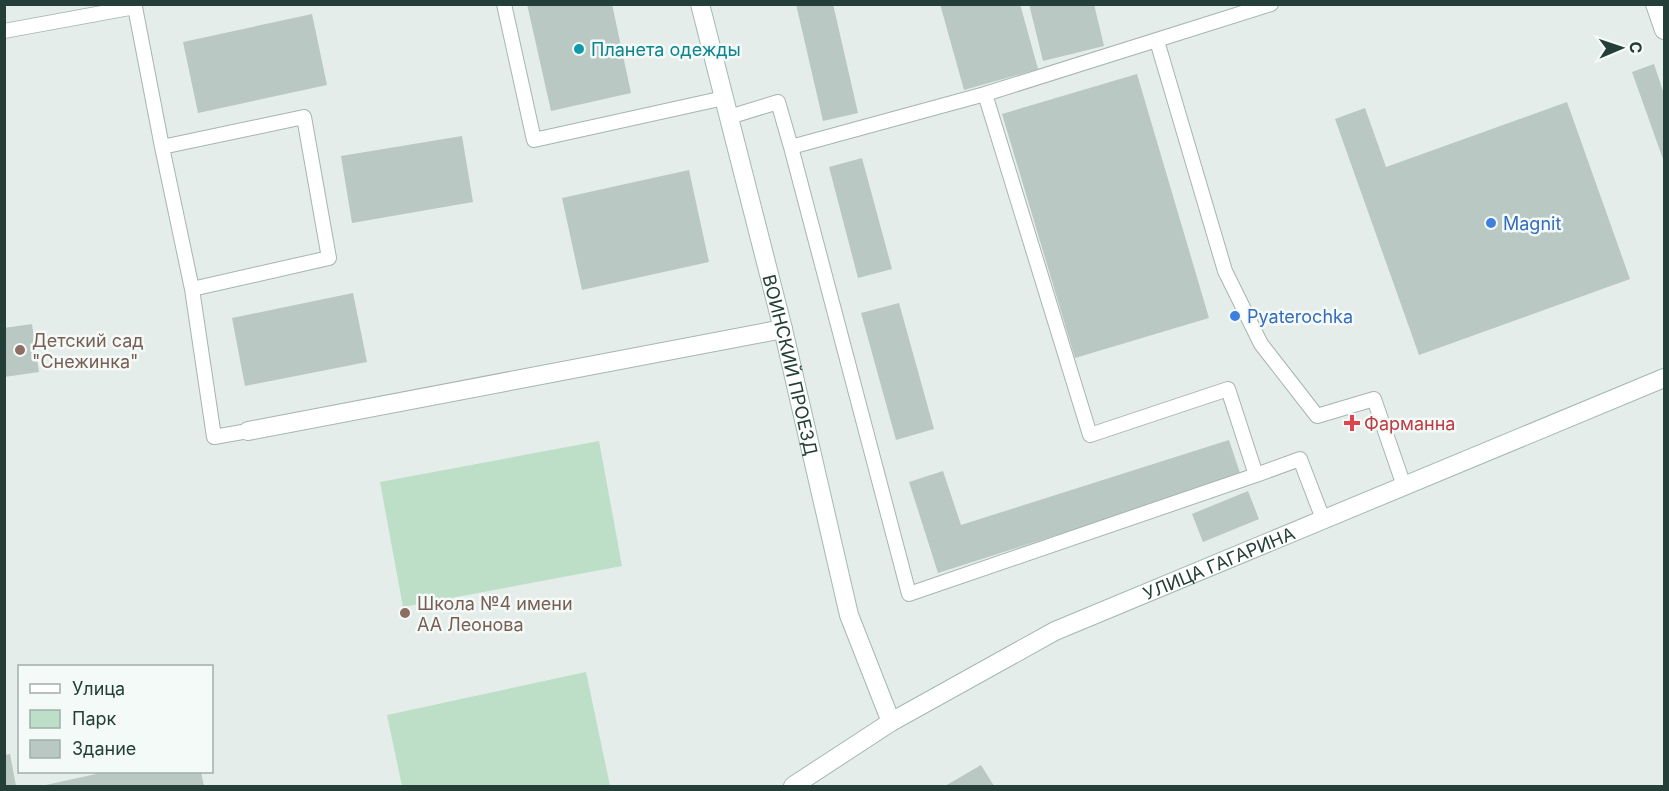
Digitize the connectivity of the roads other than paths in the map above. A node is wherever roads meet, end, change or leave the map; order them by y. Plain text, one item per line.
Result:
1 (504, 4) edge
2 (700, 4) edge
3 (1271, 4) edge
4 (1655, 4) edge
5 (1665, 30) edge
6 (4, 31) edge
7 (1157, 40) junction
8 (985, 94) junction
9 (724, 98) junction
10 (729, 117) junction
11 (162, 147) junction
12 (791, 147) junction
13 (192, 289) junction
14 (783, 329) junction
15 (1665, 378) edge
16 (248, 431) joint
17 (1256, 475) junction
18 (1404, 486) junction
19 (1323, 519) junction
20 (891, 722) junction
21 (793, 786) edge

1 - 9 lane
2 - 9 main road, ВОИНСКИЙ ПРОЕЗД
3 - 7 lane
4 - 5 main road
6 - 11 lane
7 - 8 lane
7 - 18 lane
8 - 12 lane
8 - 17 lane
9 - 10 main road, ВОИНСКИЙ ПРОЕЗД
10 - 12 lane
10 - 14 main road, ВОИНСКИЙ ПРОЕЗД
11 - 13 lane
11 - 13 lane
12 - 17 lane
13 - 16 lane
14 - 16 main road
14 - 20 main road, ВОИНСКИЙ ПРОЕЗД
15 - 18 main road, УЛИЦА ГАГАРИНА
17 - 19 lane
18 - 19 main road, УЛИЦА ГАГАРИНА
19 - 20 main road, УЛИЦА ГАГАРИНА
20 - 21 main road, УЛИЦА ГАГАРИНА

